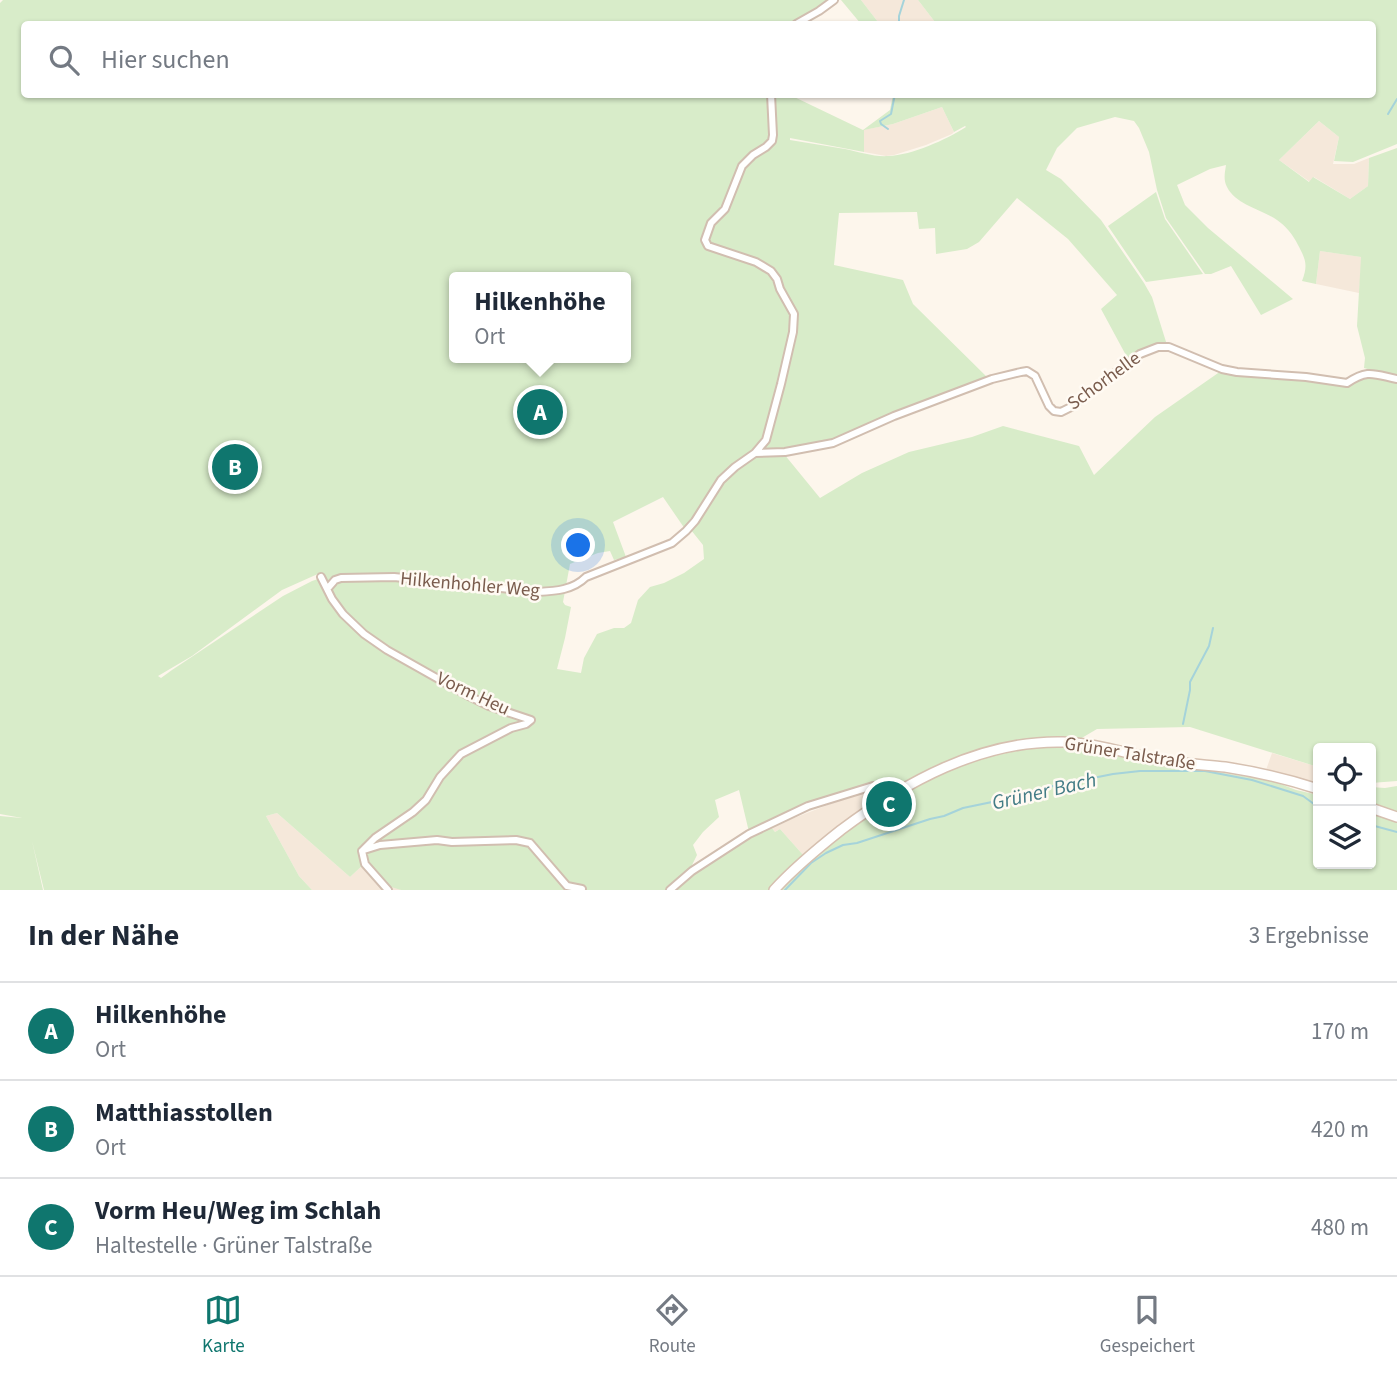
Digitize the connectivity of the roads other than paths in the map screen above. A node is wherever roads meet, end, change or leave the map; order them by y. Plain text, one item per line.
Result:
1 (834, 0) edge
2 (801, 21) edge
3 (771, 98) edge
4 (1397, 379) edge
5 (755, 453) junction
6 (321, 577) dead end
7 (328, 588) junction
8 (1313, 788) edge
9 (889, 797) junction
10 (1376, 810) edge
11 (1397, 817) edge
12 (362, 851) junction
13 (388, 890) edge
14 (581, 890) edge
15 (670, 890) edge
16 (774, 890) edge

1 - 2 street
3 - 5 street, Hilkenhohler Weg
4 - 5 street, Schorhelle
5 - 7 street, Hilkenhohler Weg
6 - 7 street, Vorm Heu
7 - 12 street, Vorm Heu
8 - 9 main road, Grüner Talstraße
9 - 15 street
9 - 16 main road, Grüner Talstraße
10 - 11 main road
12 - 13 street
12 - 14 street

